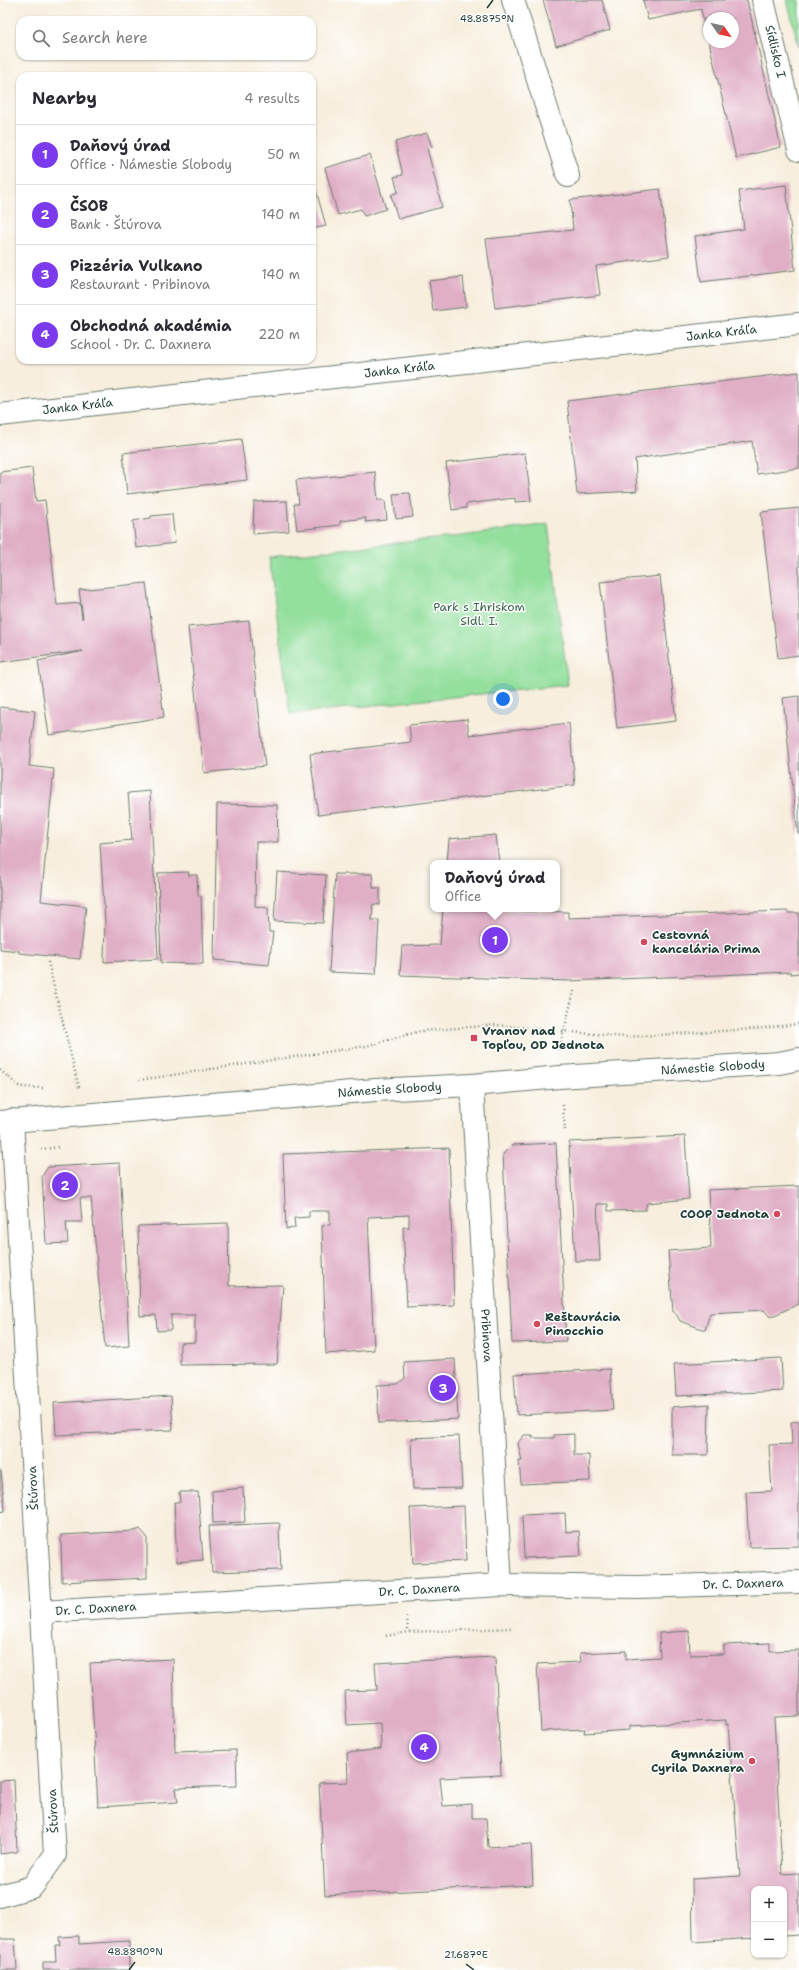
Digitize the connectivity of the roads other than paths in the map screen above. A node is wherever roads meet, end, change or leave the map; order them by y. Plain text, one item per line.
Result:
1 (513, 0) edge
2 (763, 0) edge
3 (799, 150) edge
4 (568, 176) dead end
5 (799, 324) edge
6 (0, 416) edge
7 (792, 1063) edge
8 (472, 1085) junction
9 (6, 1121) edge
10 (799, 1582) edge
11 (500, 1585) junction
12 (41, 1612) junction
13 (0, 1896) edge

1 - 4 street
2 - 3 street, Sídlisko I
5 - 6 street, Janka Kráľa
7 - 8 street, Námestie Slobody
8 - 9 street, Námestie Slobody
8 - 11 street, Pribinova
9 - 12 street, Štúrova
10 - 11 street, Dr. C. Daxnera
11 - 12 street, Dr. C. Daxnera
12 - 13 street, Štúrova

